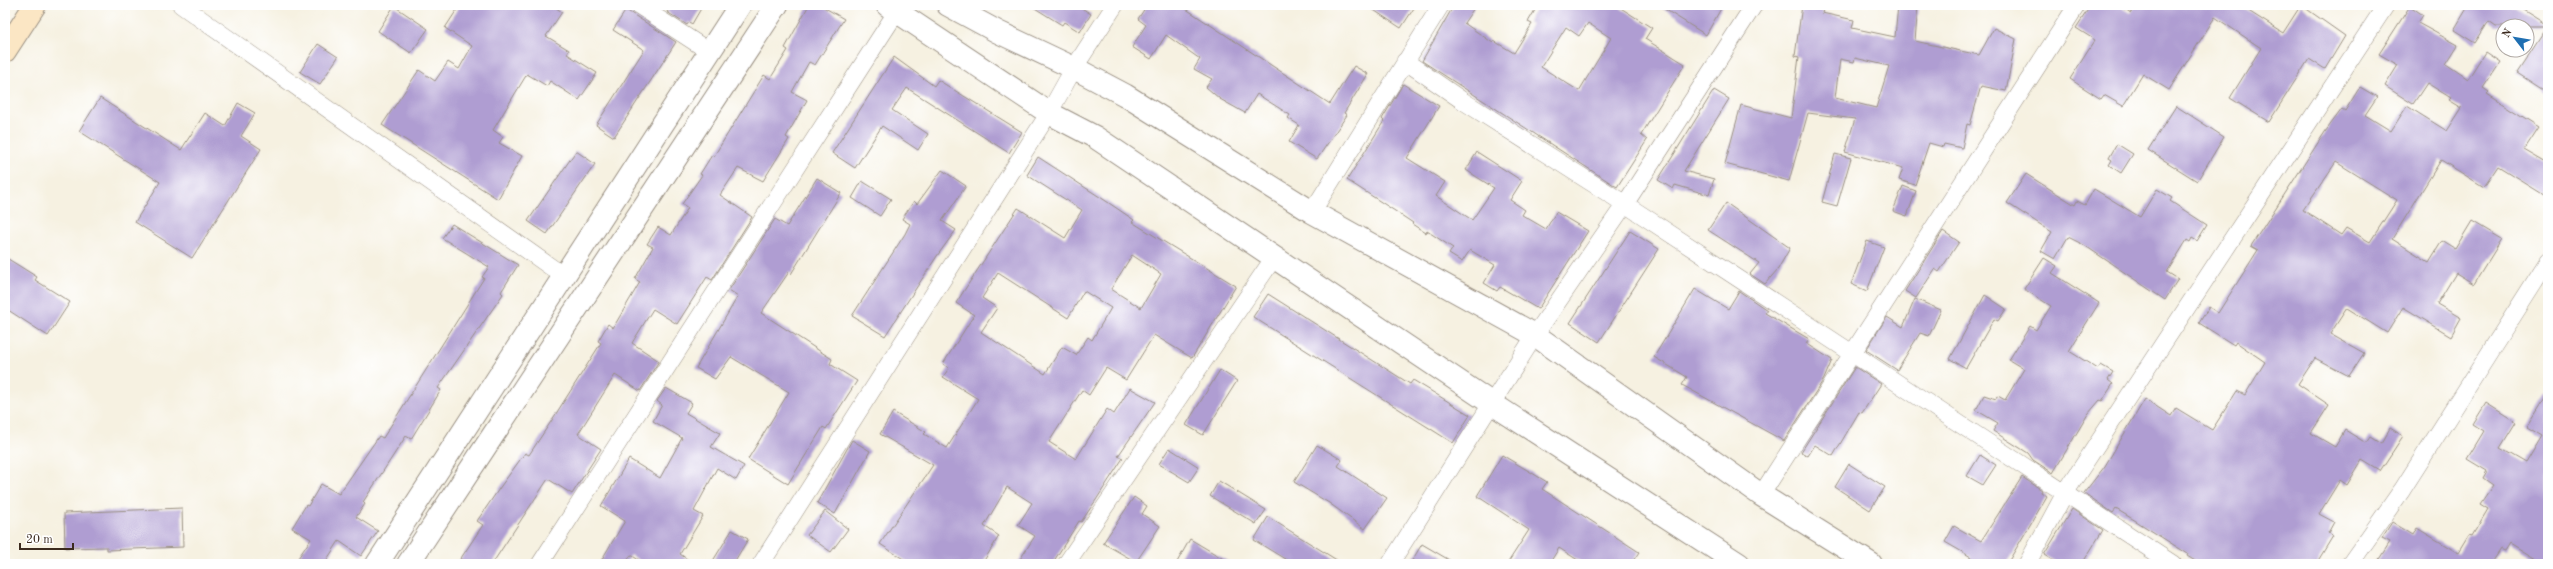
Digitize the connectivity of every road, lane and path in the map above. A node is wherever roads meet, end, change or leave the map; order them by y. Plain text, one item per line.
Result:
1 (35, 5) edge
2 (181, 5) edge
3 (638, 5) edge
4 (740, 5) edge
5 (776, 5) edge
6 (948, 5) edge
7 (1115, 5) edge
8 (1441, 5) edge
9 (1754, 5) edge
10 (2077, 5) edge
11 (2386, 5) edge
12 (894, 7) edge
13 (5, 51) edge
14 (710, 52) junction
15 (1405, 60) junction
16 (1074, 68) junction
17 (1049, 113) junction
18 (1625, 204) junction
19 (1312, 212) junction
20 (1275, 256) junction
21 (2548, 261) edge
22 (565, 277) junction
23 (1535, 336) junction
24 (1851, 354) junction
25 (1491, 403) junction
26 (2065, 493) junction
27 (1761, 495) junction
28 (1726, 560) edge
29 (377, 564) edge
30 (408, 564) edge
31 (540, 564) edge
32 (761, 564) edge
33 (1066, 564) edge
34 (1390, 564) edge
35 (1871, 564) edge
36 (2027, 564) edge
37 (2173, 564) edge
38 (2350, 564) edge

1 - 13 main road
2 - 22 street
3 - 14 street
4 - 14 street
5 - 30 street
6 - 16 street
7 - 16 street
8 - 15 street
9 - 18 street
10 - 24 street
11 - 26 street
12 - 17 street
12 - 31 street
14 - 22 street
15 - 18 street
15 - 19 street
16 - 17 street
16 - 19 street
17 - 20 street
17 - 32 street
18 - 23 street
18 - 24 street
19 - 23 street
20 - 25 street
20 - 33 street
21 - 38 street
22 - 29 street
23 - 25 street
23 - 27 street
24 - 26 street
24 - 27 street
25 - 28 street
25 - 34 street
26 - 36 street
26 - 37 street
27 - 35 street

